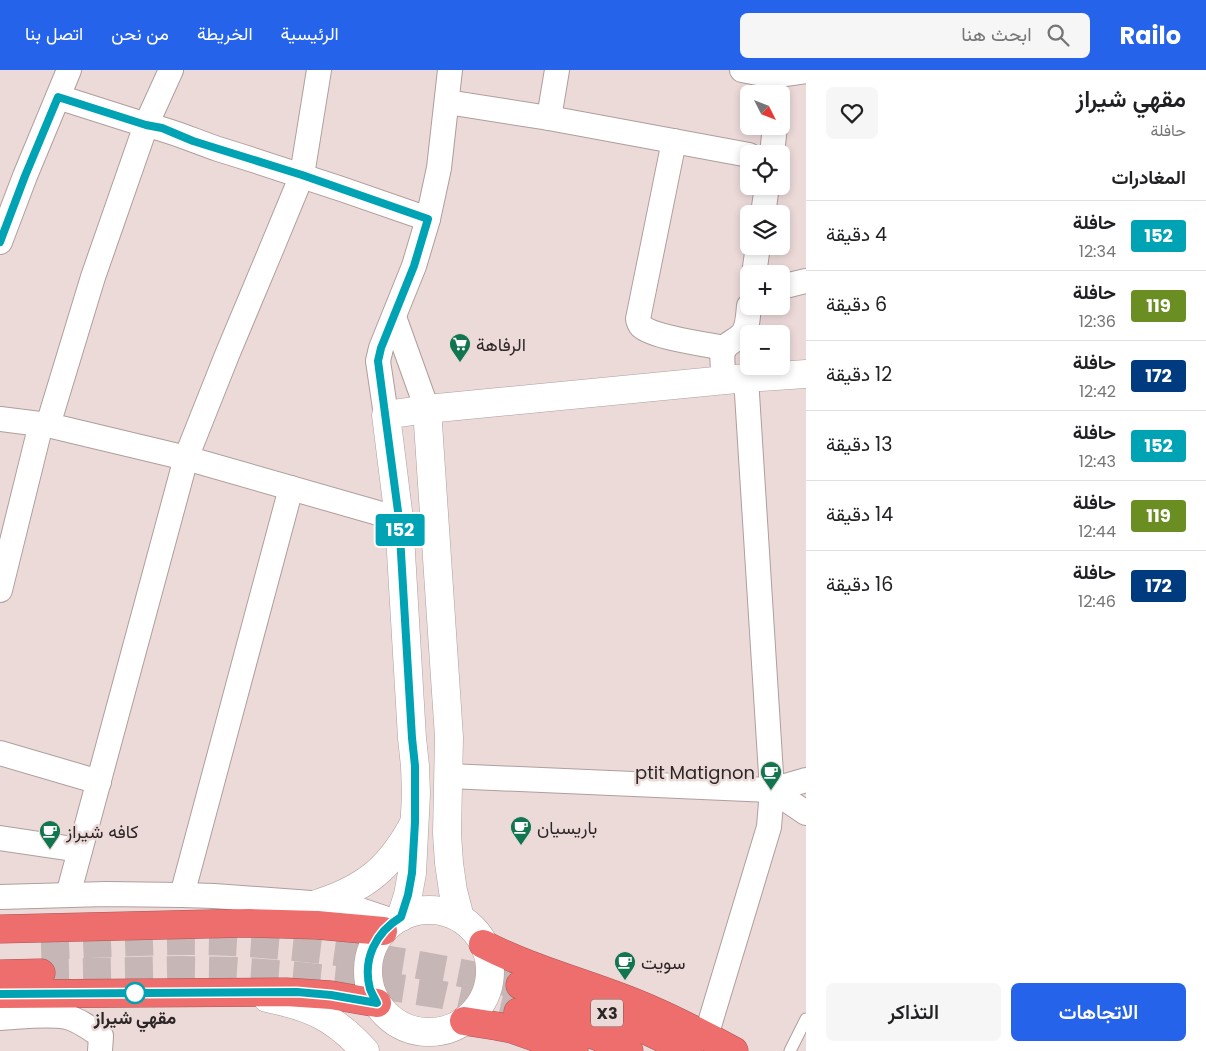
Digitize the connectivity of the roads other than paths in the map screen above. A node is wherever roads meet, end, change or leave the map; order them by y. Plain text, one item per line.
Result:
1 (69, 70) edge
2 (171, 70) edge
3 (319, 70) edge
4 (450, 70) edge
5 (557, 70) edge
6 (742, 70) edge
7 (806, 71) edge
8 (774, 80) edge
9 (58, 97) junction
10 (447, 102) junction
11 (549, 118) junction
12 (146, 125) junction
13 (674, 141) junction
14 (740, 153) edge
15 (302, 175) junction
16 (428, 219) junction
17 (0, 242) edge
18 (806, 281) edge
19 (790, 285) edge
20 (748, 315) edge
21 (394, 317) junction
22 (725, 348) junction
23 (806, 374) edge
24 (735, 379) junction
25 (427, 409) junction
26 (386, 415) junction
27 (0, 419) edge
28 (45, 424) junction
29 (186, 458) junction
30 (291, 488) junction
31 (399, 519) junction
32 (0, 590) edge
33 (0, 753) edge
34 (449, 776) junction
35 (806, 780) edge
36 (99, 782) junction
37 (772, 790) junction
38 (806, 813) edge
39 (415, 822) junction
40 (0, 838) edge
41 (80, 850) junction
42 (68, 895) junction
43 (182, 895) junction
44 (0, 897) edge
45 (319, 904) junction
46 (460, 918) junction
47 (392, 923) junction
48 (0, 929) edge
49 (483, 944) junction
50 (42, 946) tunnel mouth
51 (0, 948) edge
52 (41, 973) tunnel mouth
53 (0, 974) edge
54 (520, 985) tunnel mouth
55 (243, 992) junction
56 (0, 994) edge
57 (377, 1003) junction
58 (518, 1012) tunnel mouth
59 (0, 1018) edge
60 (806, 1018) edge
61 (461, 1023) junction
62 (400, 1025) junction
63 (698, 1043) edge
64 (105, 1046) edge
65 (365, 1051) edge
66 (407, 1051) edge
67 (451, 1051) edge
68 (574, 1051) edge
69 (630, 1051) edge
70 (734, 1051) edge
71 (790, 1051) edge

1 - 9 street
2 - 12 street
3 - 15 street
4 - 10 street
5 - 11 street
6 - 8 street
7 - 8 street
9 - 12 street
9 - 17 street
10 - 11 street
10 - 16 street
11 - 13 street
12 - 15 street
12 - 28 street
13 - 14 street
13 - 22 street
15 - 16 street
15 - 29 street
16 - 21 street
18 - 19 street
20 - 22 street
21 - 25 street
21 - 26 street
22 - 24 street
23 - 24 street
24 - 25 street
24 - 37 street
25 - 26 street
25 - 34 street
26 - 31 street
27 - 28 street
28 - 29 street
28 - 32 street
29 - 30 street
29 - 36 street
30 - 31 street
30 - 43 street
31 - 39 street
33 - 36 street
34 - 37 street
34 - 46 street
35 - 37 street
36 - 41 street
37 - 38 street
37 - 63 street
39 - 45 street
39 - 47 street
40 - 41 street
41 - 42 street
42 - 43 street
42 - 44 street
43 - 45 street
45 - 47 street
46 - 47 street
46 - 49 street
47 - 48 highway
47 - 57 street
49 - 61 street
49 - 63 highway
50 - 51 highway
52 - 53 highway
54 - 63 highway, X3
55 - 56 highway
55 - 57 highway
55 - 65 street
57 - 62 street
58 - 69 highway, X3
59 - 64 street
60 - 71 lane
61 - 62 street
61 - 67 street
61 - 68 highway
62 - 66 street
63 - 70 highway

